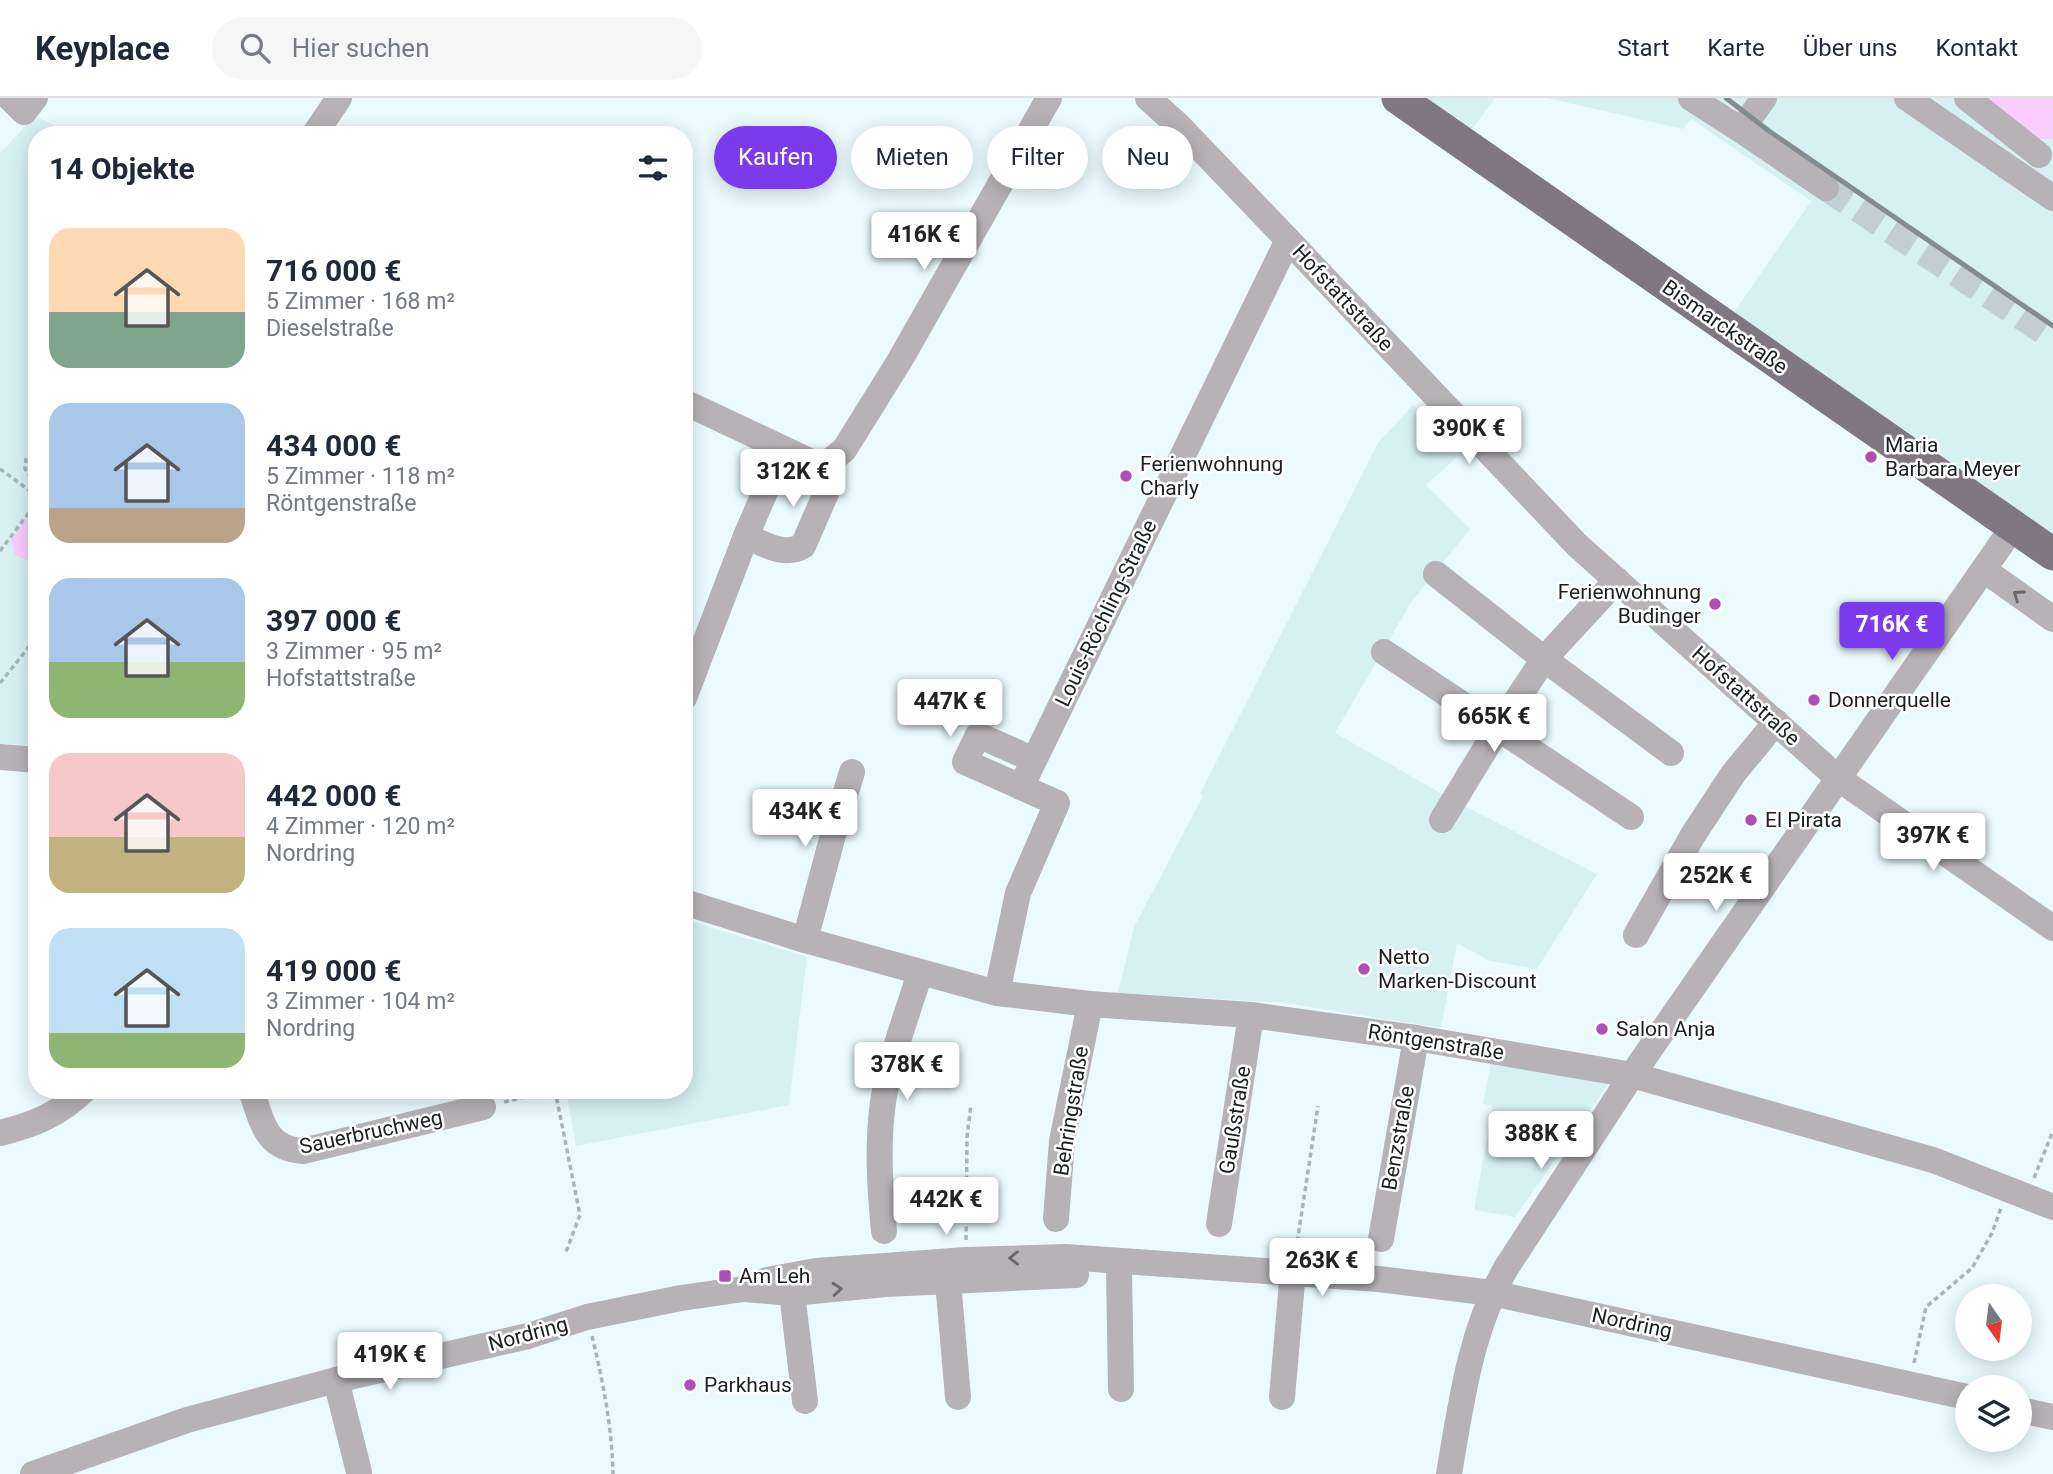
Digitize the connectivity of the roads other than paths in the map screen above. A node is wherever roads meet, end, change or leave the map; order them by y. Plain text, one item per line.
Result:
1 (10, 98) edge
2 (35, 98) edge
3 (339, 98) edge
4 (1049, 98) edge
5 (1148, 98) edge
6 (1398, 98) edge
7 (1691, 98) edge
8 (1763, 98) edge
9 (1907, 98) edge
10 (1967, 98) edge
11 (320, 126) edge
12 (1741, 130) junction
13 (2046, 155) edge
14 (1992, 156) junction
15 (1826, 188) tunnel mouth
16 (2053, 198) edge
17 (1289, 240) junction
18 (693, 406) edge
19 (783, 450) junction
20 (822, 467) junction
21 (2013, 527) junction
22 (746, 536) junction
23 (2053, 554) edge
24 (1984, 570) junction
25 (1436, 574) dead end
26 (1617, 580) junction
27 (2053, 619) edge
28 (1384, 652) dead end
29 (1544, 659) junction
30 (693, 674) edge
31 (1776, 722) junction
32 (1498, 728) junction
33 (1671, 753) dead end
34 (0, 757) edge
35 (28, 759) edge
36 (1034, 760) junction
37 (852, 772) dead end
38 (1839, 779) junction
39 (1021, 787) junction
40 (1448, 811) dead end
41 (1631, 817) dead end
42 (693, 905) edge
43 (2053, 928) edge
44 (1636, 935) dead end
45 (805, 940) junction
46 (920, 973) junction
47 (998, 993) junction
48 (1090, 1004) junction
49 (1251, 1015) junction
50 (1416, 1038) junction
51 (1632, 1075) junction
52 (75, 1099) edge
53 (255, 1099) edge
54 (483, 1107) road end
55 (0, 1133) edge
56 (2053, 1207) edge
57 (1056, 1219) dead end
58 (1219, 1224) dead end
59 (884, 1231) dead end
60 (1381, 1239) dead end
61 (1156, 1264) junction
62 (1119, 1271) junction
63 (1293, 1271) junction
64 (948, 1281) junction
65 (744, 1289) junction
66 (792, 1293) junction
67 (1492, 1293) junction
68 (336, 1380) junction
69 (1121, 1389) dead end
70 (1955, 1394) edge
71 (958, 1397) dead end
72 (1282, 1397) dead end
73 (805, 1401) dead end
74 (2032, 1413) edge
75 (2053, 1418) edge
76 (359, 1472) dead end
77 (33, 1474) edge
78 (1449, 1474) edge

1 - 2 street
3 - 11 street
4 - 20 street
5 - 17 street, Hofstattstraße
6 - 21 main road, Bismarckstraße
7 - 12 street
8 - 12 street
9 - 14 street
10 - 13 street
12 - 15 street
13 - 14 street
14 - 16 street
17 - 26 street, Hofstattstraße
17 - 36 street, Louis-Röchling-Straße
18 - 19 street
19 - 20 street
19 - 22 street
20 - 22 street
21 - 23 main road, Bismarckstraße
21 - 24 street
22 - 30 street
27 -> 24 street
24 - 38 street
25 - 29 street
26 - 29 street
26 - 31 street, Hofstattstraße
28 - 32 street
29 - 32 street
29 - 33 street
31 - 38 street, Hofstattstraße
31 - 44 street
32 - 40 street
32 - 41 street
34 - 35 street
36 - 39 street, Louis-Röchling-Straße
36 - 39 street
37 - 45 street
38 - 43 street, Hofstattstraße
38 - 51 street
39 - 47 street
42 - 45 street, Röntgenstraße
45 - 46 street, Röntgenstraße
46 - 47 street, Röntgenstraße
46 - 59 street
47 - 48 street, Röntgenstraße
48 - 49 street, Röntgenstraße
48 - 57 street, Behringstraße
49 - 50 street, Röntgenstraße
49 - 58 street, Gaußstraße
50 - 51 street, Röntgenstraße
50 - 60 street, Benzstraße
51 - 56 street, Röntgenstraße
51 - 67 street
52 - 55 street
53 - 54 street, Sauerbruchweg
61 - 62 street, Nordring
61 - 63 street, Nordring
61 -> 65 street, Nordring
62 - 64 street, Nordring
62 - 69 street
63 - 67 street, Nordring
63 - 72 street
66 -> 64 street, Nordring
64 - 71 street
65 - 66 street, Nordring
65 - 68 street, Nordring
66 - 73 street
67 - 70 street, Nordring
67 - 78 street
68 - 76 street
68 - 77 street, Nordring
74 - 75 street

